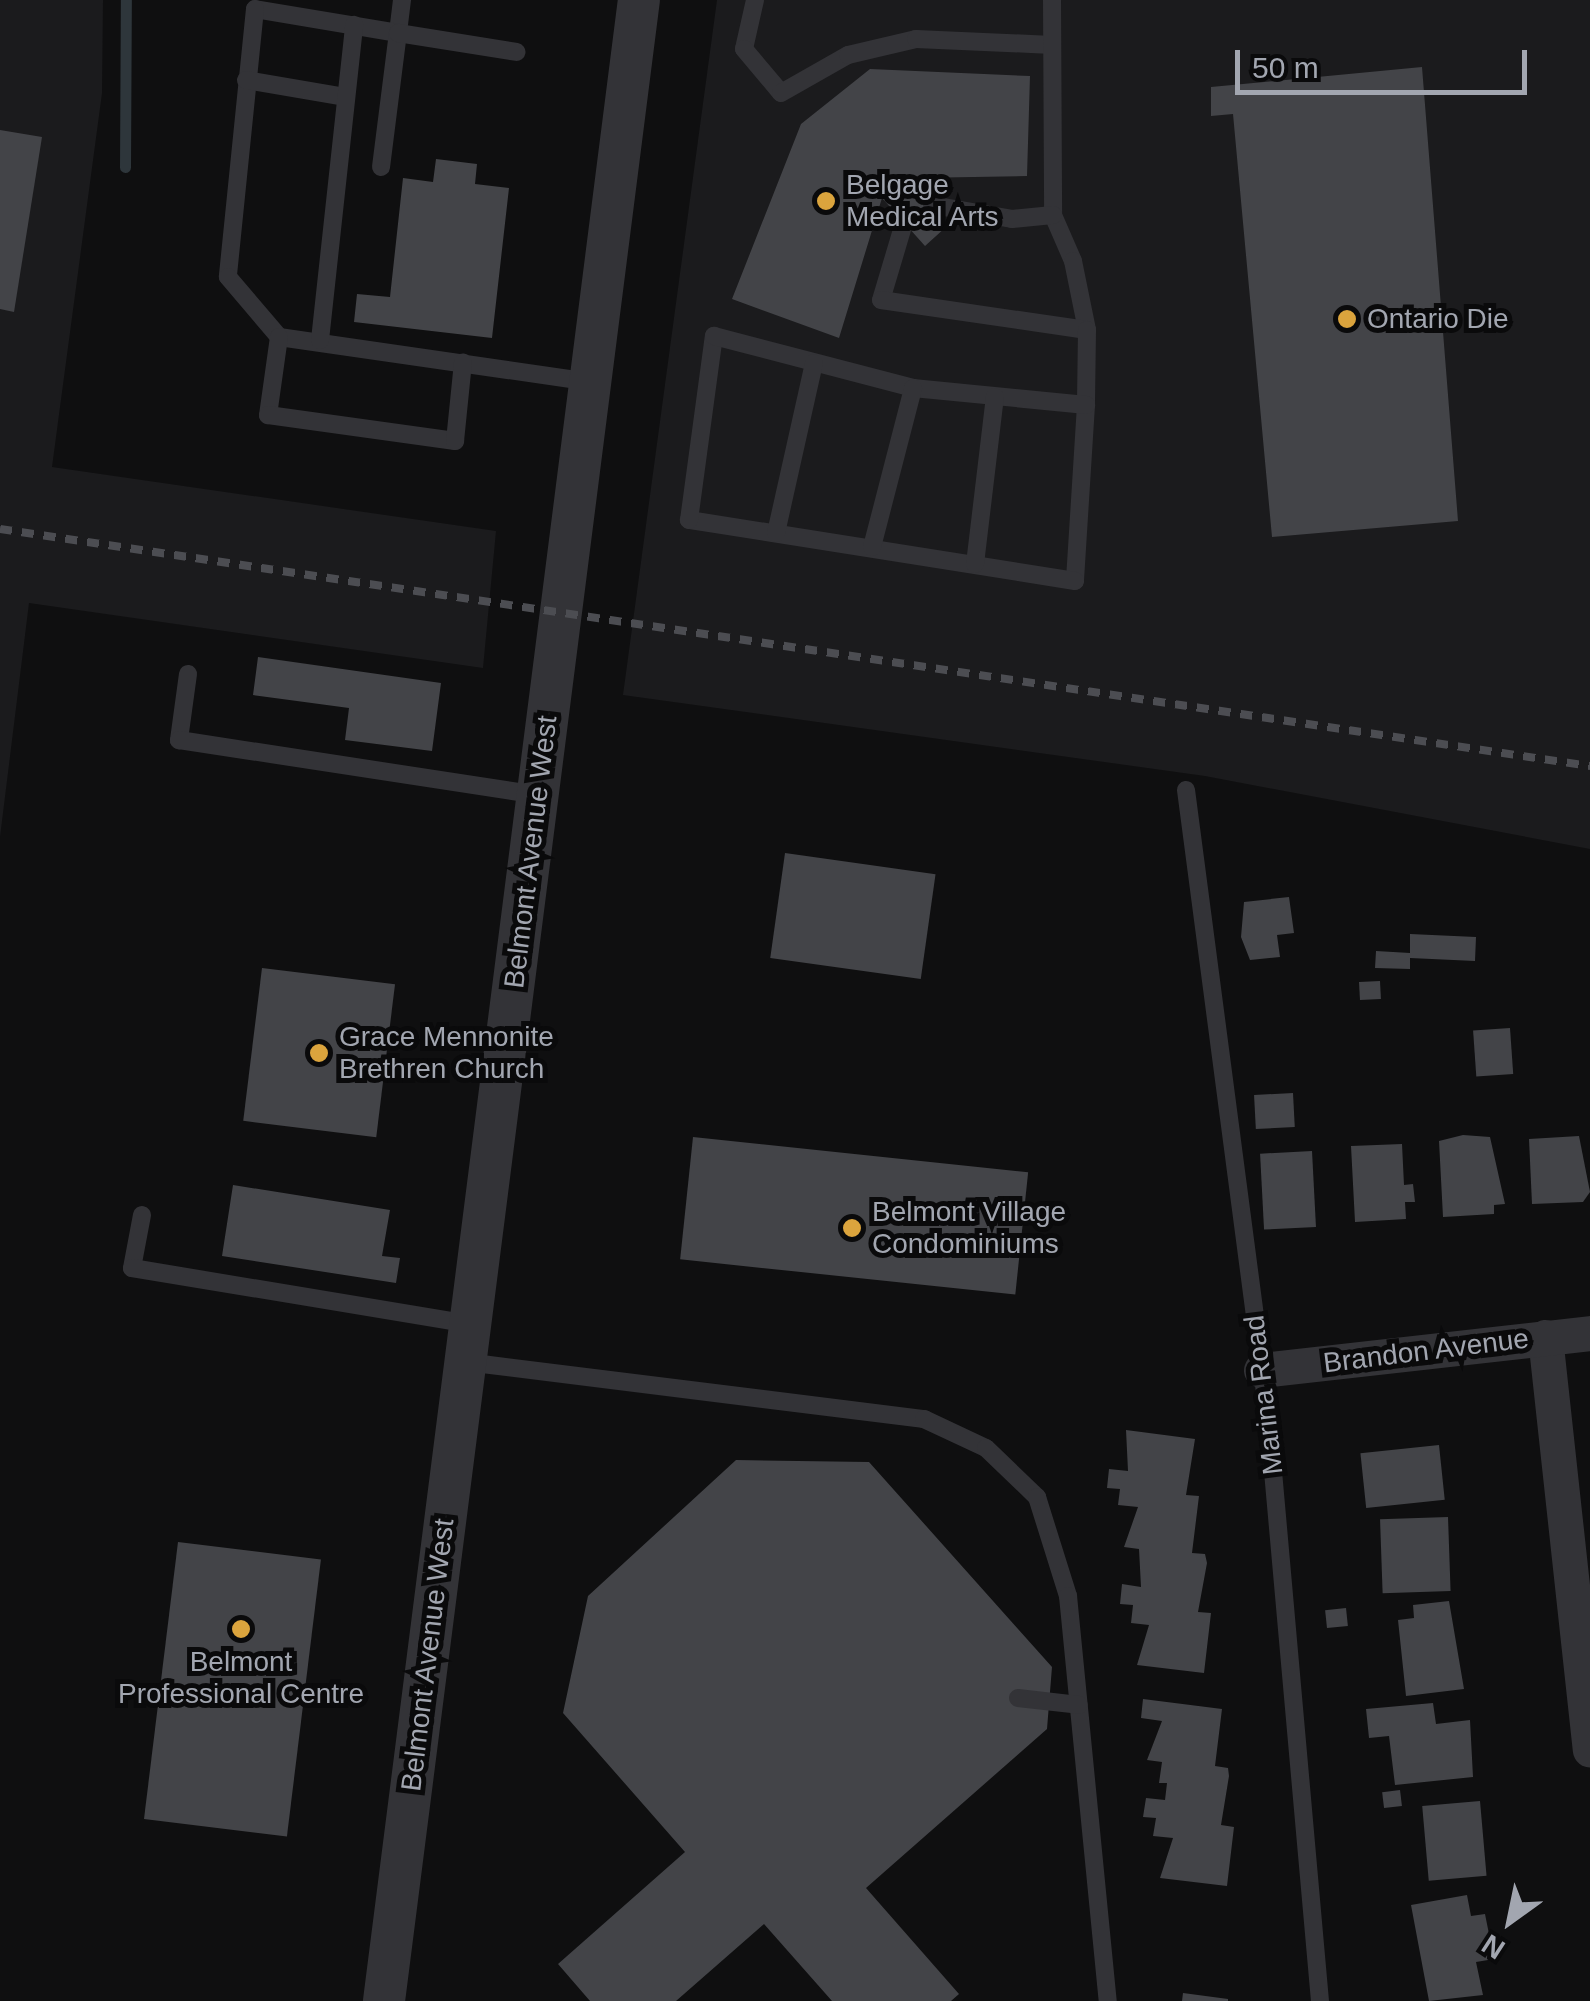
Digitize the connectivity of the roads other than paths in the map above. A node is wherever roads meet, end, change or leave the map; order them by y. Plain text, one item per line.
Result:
1 (402, 0) edge
2 (639, 0) edge
3 (755, 0) edge
4 (1052, 0) edge
5 (354, 25) junction
6 (398, 33) junction
7 (1052, 45) junction
8 (516, 52) dead end
9 (246, 80) junction
10 (345, 97) junction
11 (381, 167) dead end
12 (932, 204) dead end
13 (1054, 216) junction
14 (904, 223) dead end
15 (1087, 330) junction
16 (279, 337) junction
17 (320, 340) junction
18 (463, 362) junction
19 (814, 363) junction
20 (590, 382) junction
21 (913, 388) junction
22 (996, 397) junction
23 (1086, 405) junction
24 (776, 533) junction
25 (872, 546) junction
26 (975, 564) junction
27 (188, 674) dead end
28 (1186, 790) dead end
29 (538, 795) junction
30 (142, 1215) dead end
31 (1590, 1333) edge
32 (1544, 1337) junction
33 (468, 1343) junction
34 (1261, 1370) junction
35 (1018, 1698) dead end
36 (1079, 1706) junction
37 (1590, 1750) edge
38 (384, 2001) edge
39 (1108, 2001) edge
40 (1320, 2001) edge

1 - 6 lane
2 - 20 street, Belmont Avenue West
3 - 7 lane
4 - 7 lane
5 - 6 lane
5 - 9 lane
5 - 10 lane
6 - 8 lane
6 - 11 lane
7 - 13 lane
9 - 10 lane
9 - 16 lane
10 - 17 lane
12 - 13 lane
13 - 15 lane
14 - 15 lane
15 - 23 lane
16 - 17 lane
16 - 18 lane
17 - 18 lane
18 - 20 lane
19 - 21 lane
19 - 24 lane
19 - 24 lane
20 - 29 street, Belmont Avenue West
21 - 22 lane
21 - 25 lane
22 - 23 lane
22 - 26 lane
23 - 26 lane
24 - 25 lane
25 - 26 lane
27 - 29 lane
28 - 34 lane, Marina Road
29 - 33 street, Belmont Avenue West
30 - 33 lane
31 - 32 street, Brandon Avenue
32 - 34 street, Brandon Avenue
32 - 37 street
33 - 36 lane
33 - 38 street, Belmont Avenue West
34 - 40 lane, Marina Road
35 - 36 lane
36 - 39 lane

